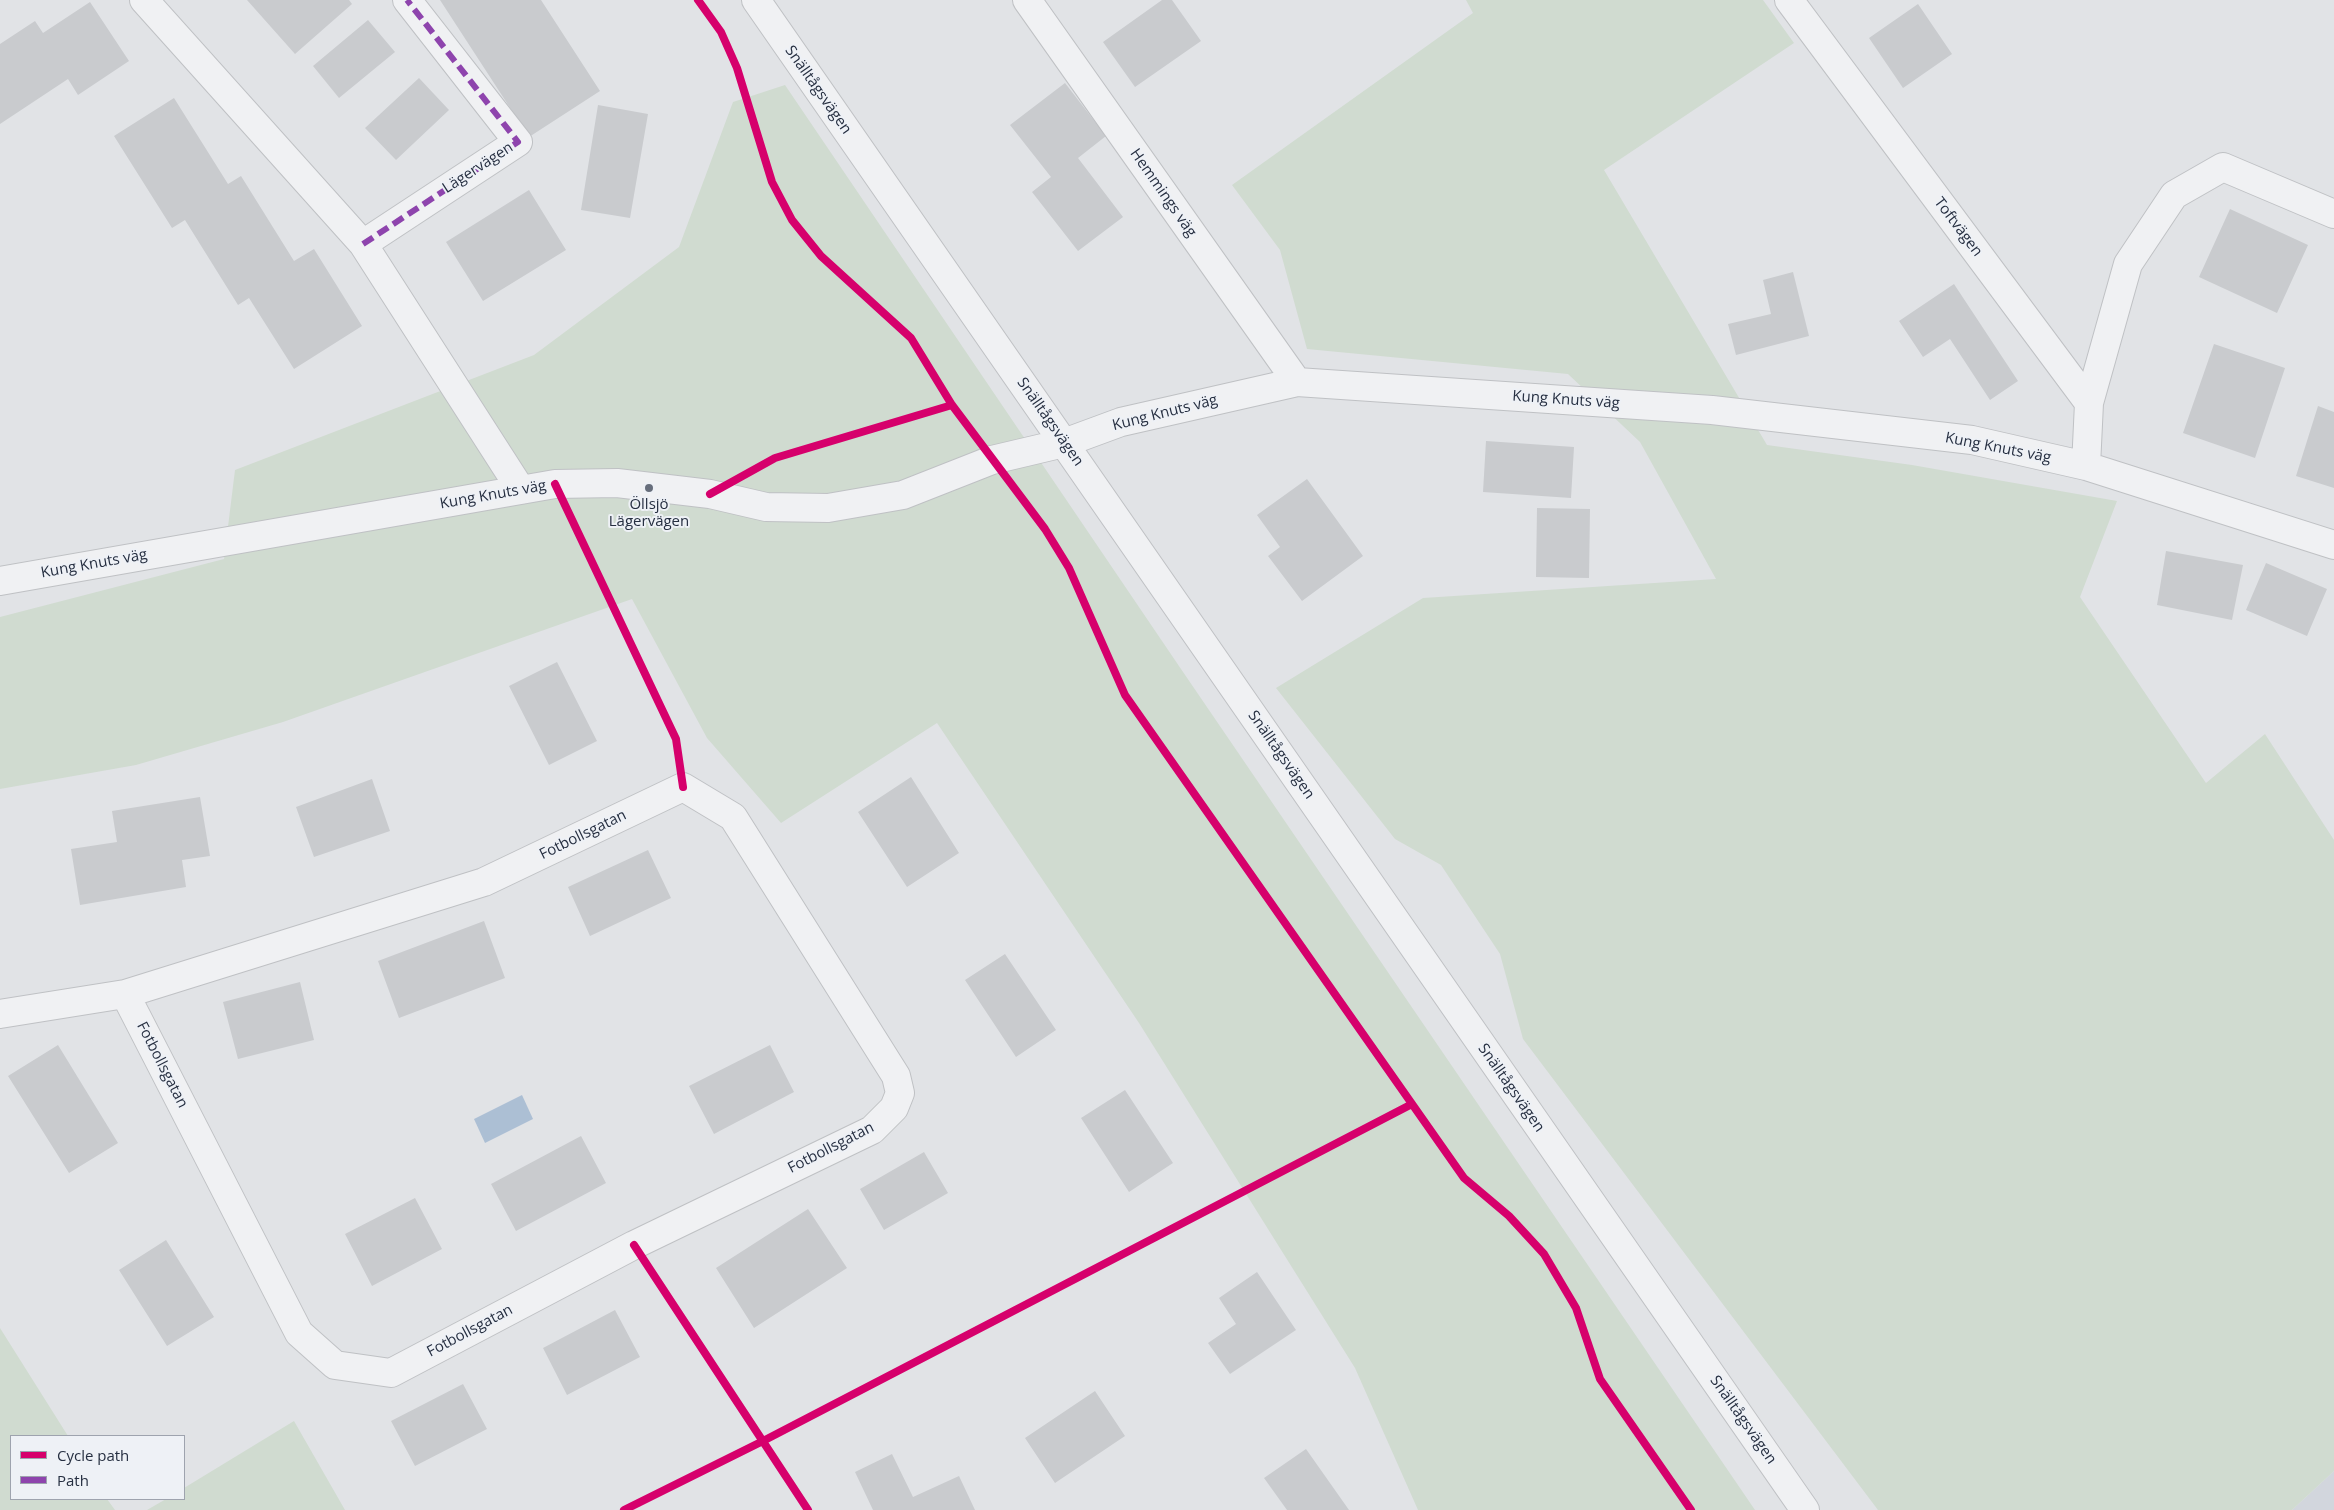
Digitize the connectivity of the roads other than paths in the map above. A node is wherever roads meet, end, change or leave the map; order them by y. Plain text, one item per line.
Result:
1 (144, 0) edge
2 (407, 0) edge
3 (756, 0) edge
4 (1789, 0) edge
5 (1030, 1) edge
6 (2334, 214) edge
7 (363, 244) junction
8 (1297, 382) junction
9 (2089, 403) junction
10 (1064, 443) junction
11 (2086, 466) junction
12 (521, 490) junction
13 (2334, 545) edge
14 (0, 581) edge
15 (125, 994) junction
16 (0, 1014) edge
17 (1805, 1510) edge

1 - 7 street
2 - 7 street, Lägervägen
3 - 10 street, Snälltågsvägen
4 - 9 street, Toftvägen
5 - 8 street, Hemmings väg
6 - 9 street
7 - 12 street
8 - 10 street, Kung Knuts väg
8 - 11 street, Kung Knuts väg
9 - 11 street
10 - 12 street, Kung Knuts väg
10 - 17 street, Snälltågsvägen
11 - 13 street, Kung Knuts väg
12 - 14 street, Kung Knuts väg
15 - 15 street, Fotbollsgatan
15 - 16 street, Fotbollsgatan

